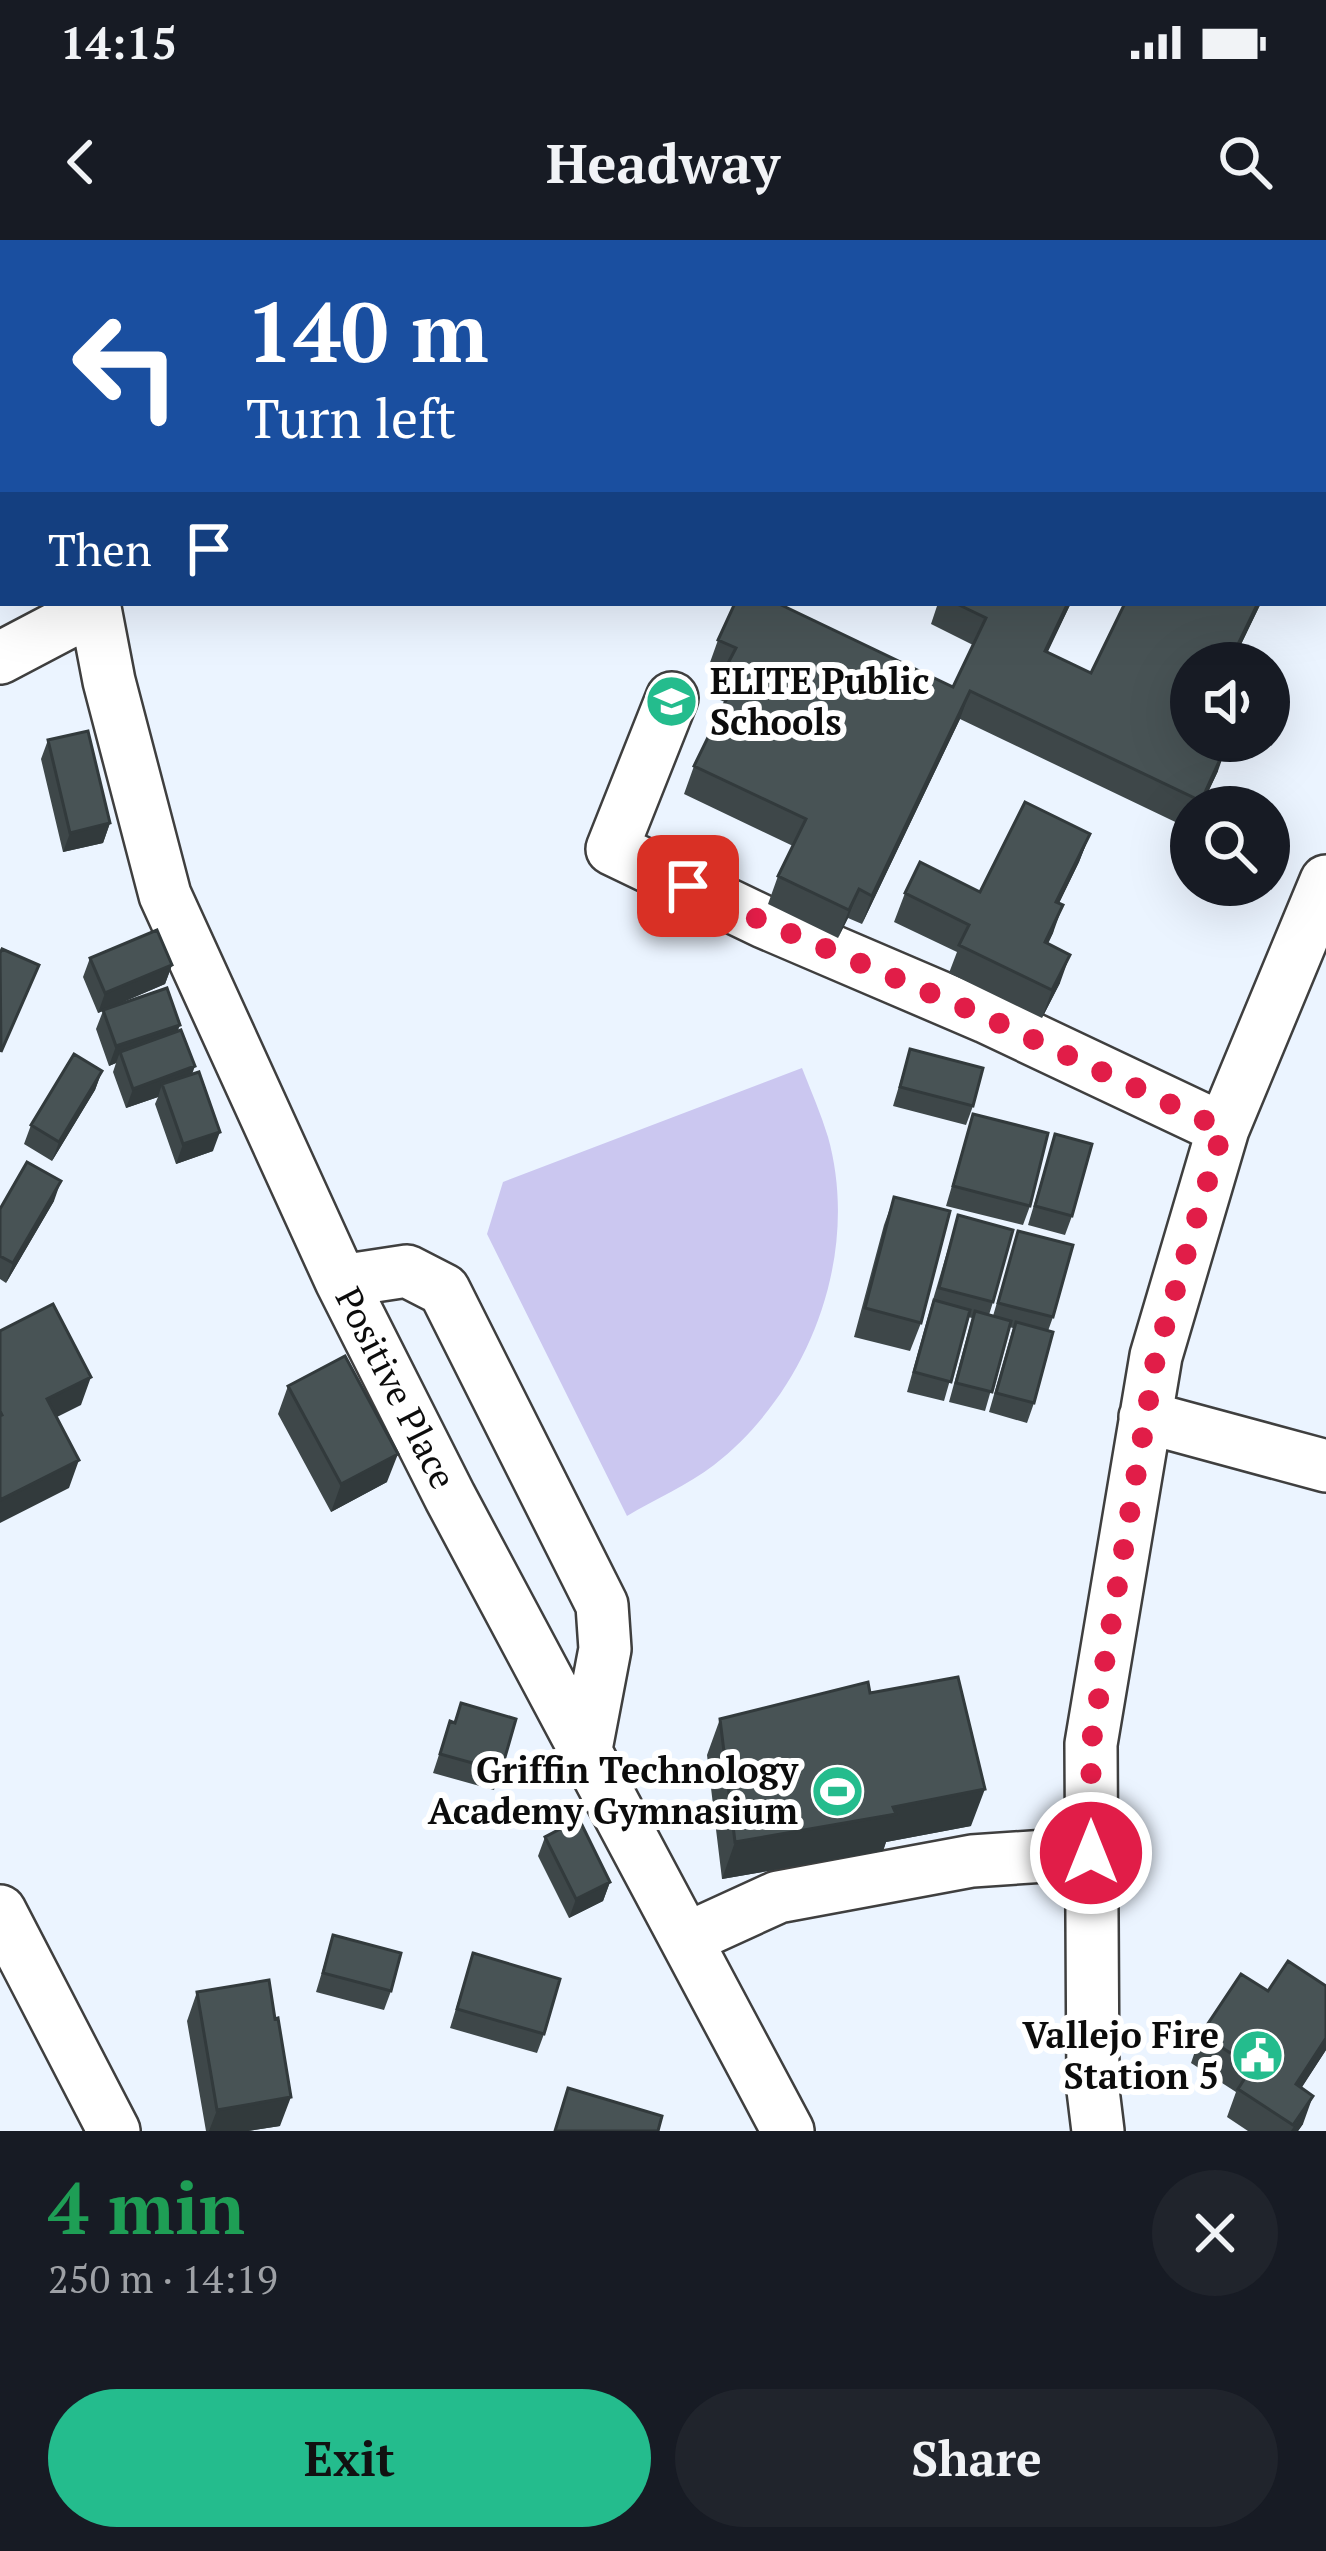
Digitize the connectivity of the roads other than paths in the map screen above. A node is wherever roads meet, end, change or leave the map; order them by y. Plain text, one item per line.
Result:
1 (0, 658) edge
2 (672, 698) dead end
3 (1326, 881) edge
4 (1223, 1129) junction
5 (341, 1281) junction
6 (1145, 1417) junction
7 (1326, 1466) edge
8 (586, 1749) junction
9 (1091, 1853) junction
10 (0, 1911) edge
11 (686, 1939) junction
12 (115, 2131) edge
13 (788, 2131) edge
14 (1098, 2131) edge

1 - 5 street, Positive Place
2 - 4 street
3 - 4 street
4 - 6 street
5 - 8 street, Positive Place
5 - 8 street
6 - 7 street
6 - 9 street
8 - 11 street, Positive Place
9 - 11 street
9 - 14 street
10 - 12 street
11 - 13 street, Positive Place

